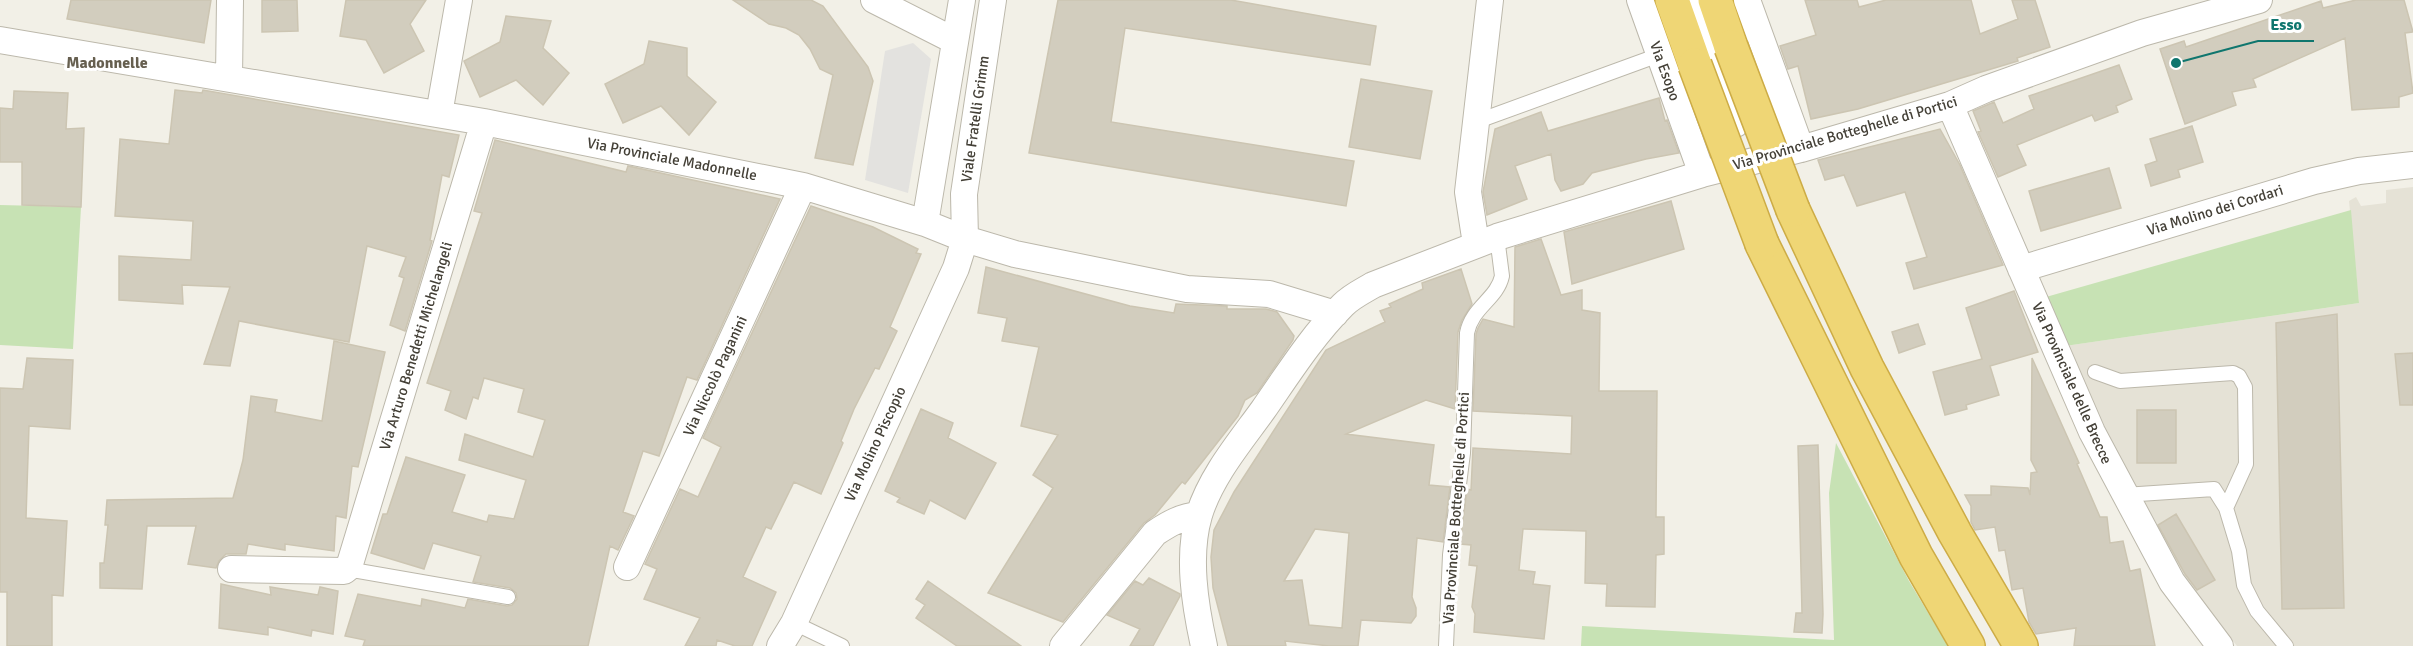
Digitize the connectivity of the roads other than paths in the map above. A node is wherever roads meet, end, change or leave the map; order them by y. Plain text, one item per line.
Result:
1 (230, 0) edge
2 (459, 0) edge
3 (874, 0) edge
4 (1490, 0) edge
5 (1640, 0) edge
6 (1672, 0) edge
7 (1692, 0) edge
8 (1715, 0) edge
9 (1747, 0) edge
10 (2259, 0) edge
11 (954, 3) edge
12 (991, 12) edge
13 (0, 40) edge
14 (955, 41) junction
15 (1659, 55) junction
16 (229, 78) junction
17 (1950, 105) junction
18 (439, 114) junction
19 (1789, 118) junction
20 (1478, 121) junction
21 (484, 122) junction
22 (1739, 129) junction
23 (1700, 140) junction
24 (1801, 149) junction
25 (2413, 165) edge
26 (1702, 174) junction
27 (803, 186) junction
28 (925, 223) junction
29 (965, 240) junction
30 (1486, 241) junction
31 (2020, 269) junction
32 (1335, 314) junction
33 (2095, 372) dead end
34 (2124, 495) junction
35 (2226, 508) junction
36 (1199, 515) junction
37 (627, 567) dead end
38 (231, 569) dead end
39 (347, 569) junction
40 (508, 597) dead end
41 (794, 623) junction
42 (780, 646) edge
43 (842, 646) edge
44 (1063, 646) edge
45 (1204, 646) edge
46 (1446, 646) edge
47 (1968, 646) edge
48 (2021, 646) edge
49 (2220, 646) edge
50 (2286, 646) edge

1 - 16 street
2 - 18 street
3 - 14 street
4 - 20 street
5 - 15 street, Via Esopo
6 - 47 highway, bridge
7 - 22 lane
8 - 48 highway, bridge
9 - 19 street
10 - 17 street, Via Provinciale Botteghelle di Portici
11 - 12 street
11 - 14 street, Viale Fratelli Grimm
12 - 14 street
12 - 29 street, Viale Fratelli Grimm
13 - 16 street, Via Provinciale Madonnelle
14 - 28 street, Viale Fratelli Grimm
15 - 20 lane
15 - 23 street, Via Esopo
16 - 18 street, Via Provinciale Madonnelle
17 - 24 street, Via Provinciale Botteghelle di Portici
17 - 31 street, Via Provinciale delle Brecce
18 - 21 street, Via Provinciale Madonnelle
19 - 22 lane
19 - 24 street
20 - 30 street
21 - 27 street, Via Provinciale Madonnelle
21 - 39 street, Via Arturo Benedetti Michelangeli
22 - 23 lane
23 - 26 street, Via Esopo
24 - 26 street, Via Provinciale Botteghelle di Portici
25 - 31 street, Via Molino dei Cordari
26 - 30 street, Via Provinciale Botteghelle di Portici
27 - 28 street, Via Provinciale Madonnelle
27 - 37 street, Via Niccolò Paganini
28 - 29 street, Via Provinciale Madonnelle
29 - 32 street, Via Provinciale Madonnelle
29 - 41 street, Via Molino Piscopio
30 - 32 street, Via Provinciale Botteghelle di Portici
30 - 46 lane, Via Provinciale Botteghelle di Portici
31 - 34 street, Via Provinciale delle Brecce
32 - 36 street, Via Provinciale Botteghelle di Portici
33 - 35 lane
34 - 35 lane
34 - 49 street, Via Provinciale delle Brecce
35 - 50 lane
36 - 44 street
36 - 45 street, Via Provinciale Botteghelle di Portici
38 - 39 street
39 - 40 lane
41 - 42 street, Via Molino Piscopio
41 - 43 lane

